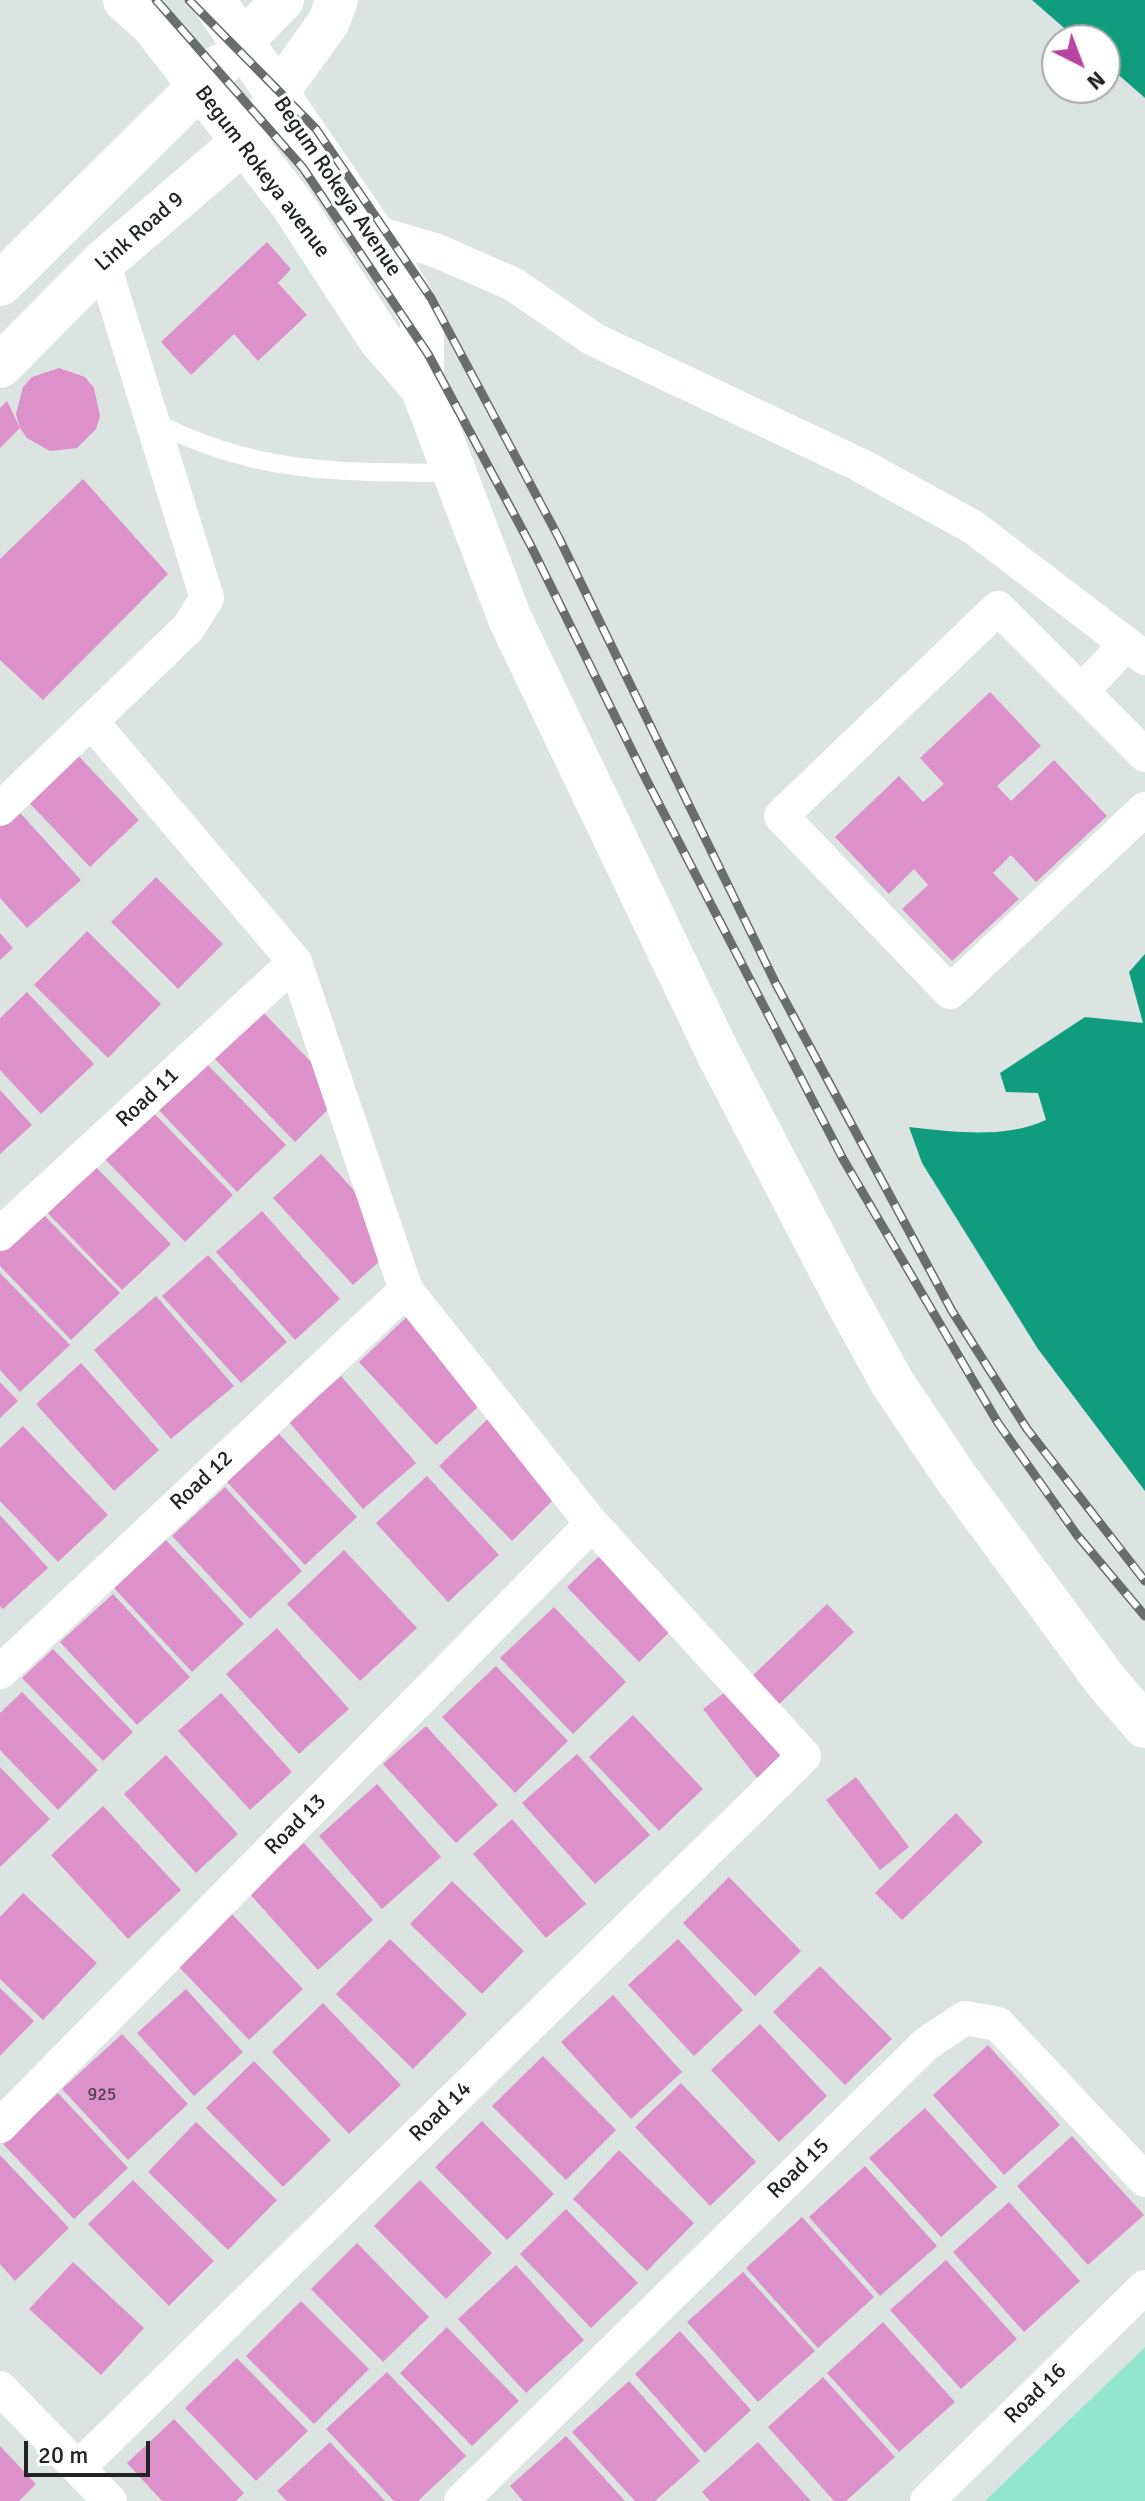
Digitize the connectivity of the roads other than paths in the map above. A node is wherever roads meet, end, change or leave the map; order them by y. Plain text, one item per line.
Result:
1 (125, 0) edge
2 (213, 0) edge
3 (283, 0) edge
4 (337, 0) edge
5 (241, 43) junction
6 (201, 88) junction
7 (276, 95) junction
8 (243, 142) junction
9 (370, 231) junction
10 (103, 262) junction
11 (0, 284) edge
12 (0, 366) edge
13 (422, 387) junction
14 (153, 420) junction
15 (454, 473) junction
16 (1136, 651) edge
17 (1083, 690) junction
18 (91, 721) junction
19 (1145, 755) edge
20 (0, 809) edge
21 (1145, 809) edge
22 (295, 962) junction
23 (0, 1234) edge
24 (406, 1290) junction
25 (592, 1524) junction
26 (0, 1672) edge
27 (1145, 1726) edge
28 (0, 2126) edge
29 (1145, 2180) edge
30 (1145, 2287) edge
31 (0, 2388) edge
32 (78, 2468) junction
33 (110, 2501) edge
34 (461, 2501) edge
35 (927, 2501) edge

1 - 6 main road, Begum Rokeya avenue
2 - 5 main road, Begum Rokeya Avenue
3 - 5 street
4 - 7 street
5 - 6 main road
5 - 7 main road, Begum Rokeya Avenue
6 - 8 main road, Begum Rokeya avenue
6 - 11 main road
7 - 8 main road, Link Road 9
7 - 9 main road, Begum Rokeya Avenue
8 - 10 main road, Link Road 9
8 - 13 main road, Begum Rokeya avenue
9 - 13 main road, Begum Rokeya Avenue
9 - 16 street
10 - 12 main road, Link Road 9
10 - 14 street
13 - 15 main road
14 - 15 lane
14 - 18 street
15 - 27 main road
16 - 17 street
17 - 19 street
17 - 21 street
18 - 20 street
18 - 22 street
22 - 23 street, Road 11
22 - 24 street
24 - 25 street
24 - 26 street, Road 12
25 - 28 street, Road 13
25 - 32 street, Road 14
29 - 34 street, Road 15
30 - 35 street, Road 16
31 - 32 street
32 - 33 street

